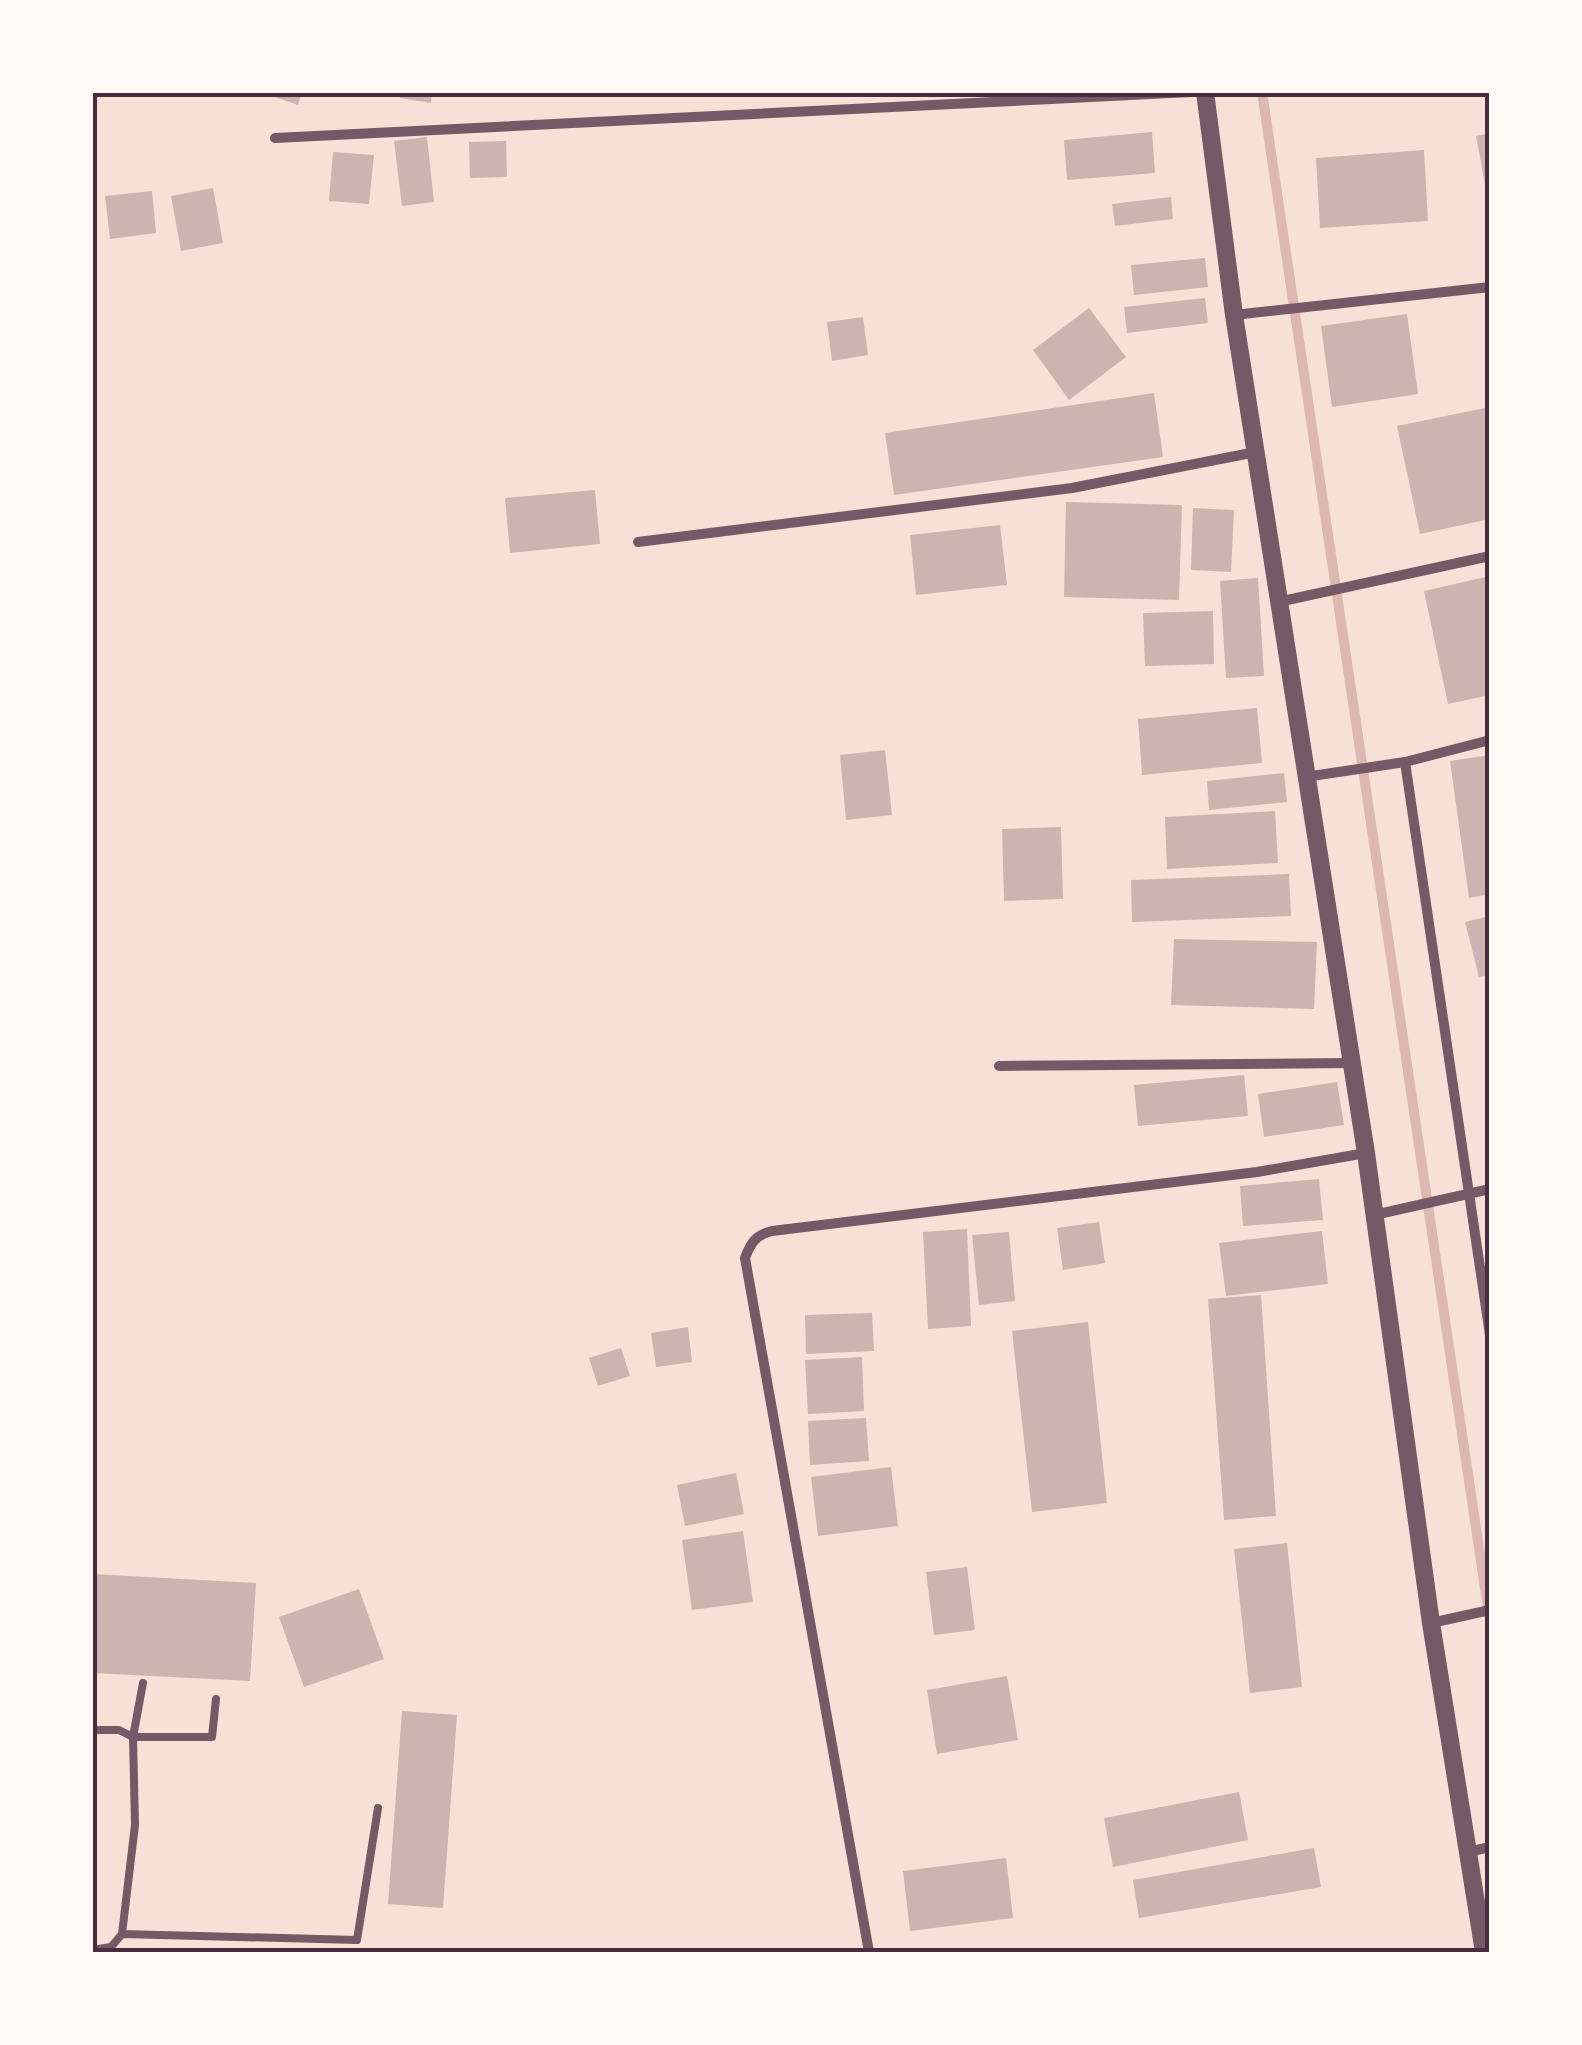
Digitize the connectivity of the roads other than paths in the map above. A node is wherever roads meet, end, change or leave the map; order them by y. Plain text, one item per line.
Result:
1 (1191, 92) edge
2 (1205, 92) edge
3 (275, 138) dead end
4 (1490, 287) edge
5 (1234, 315) junction
6 (1256, 452) junction
7 (638, 542) dead end
8 (1490, 556) edge
9 (1278, 602) junction
10 (1490, 740) edge
11 (1400, 763) junction
12 (1305, 778) junction
13 (1350, 1062) junction
14 (999, 1066) dead end
15 (1366, 1153) junction
16 (1490, 1189) edge
17 (1461, 1196) junction
18 (1380, 1214) junction
19 (1490, 1335) edge
20 (1490, 1610) edge
21 (1431, 1623) junction
22 (143, 1683) dead end
23 (216, 1700) dead end
24 (92, 1730) edge
25 (133, 1738) junction
26 (378, 1808) dead end
27 (1490, 1846) edge
28 (1468, 1852) junction
29 (122, 1934) junction
30 (92, 1950) edge
31 (869, 1952) edge
32 (1484, 1952) edge

1 - 3 street
2 - 5 street
4 - 5 street
5 - 6 street
6 - 7 street
6 - 9 street
8 - 9 street
9 - 12 street
10 - 11 street
11 - 12 street
11 - 17 street
12 - 13 street
13 - 14 street
13 - 15 street
15 - 18 street
15 - 31 street
16 - 17 street
17 - 18 street
17 - 19 street
18 - 21 street
20 - 21 street
21 - 28 street
22 - 25 lane
23 - 25 lane
24 - 25 lane
25 - 29 lane
26 - 29 lane
27 - 28 street
28 - 32 street
29 - 30 lane

